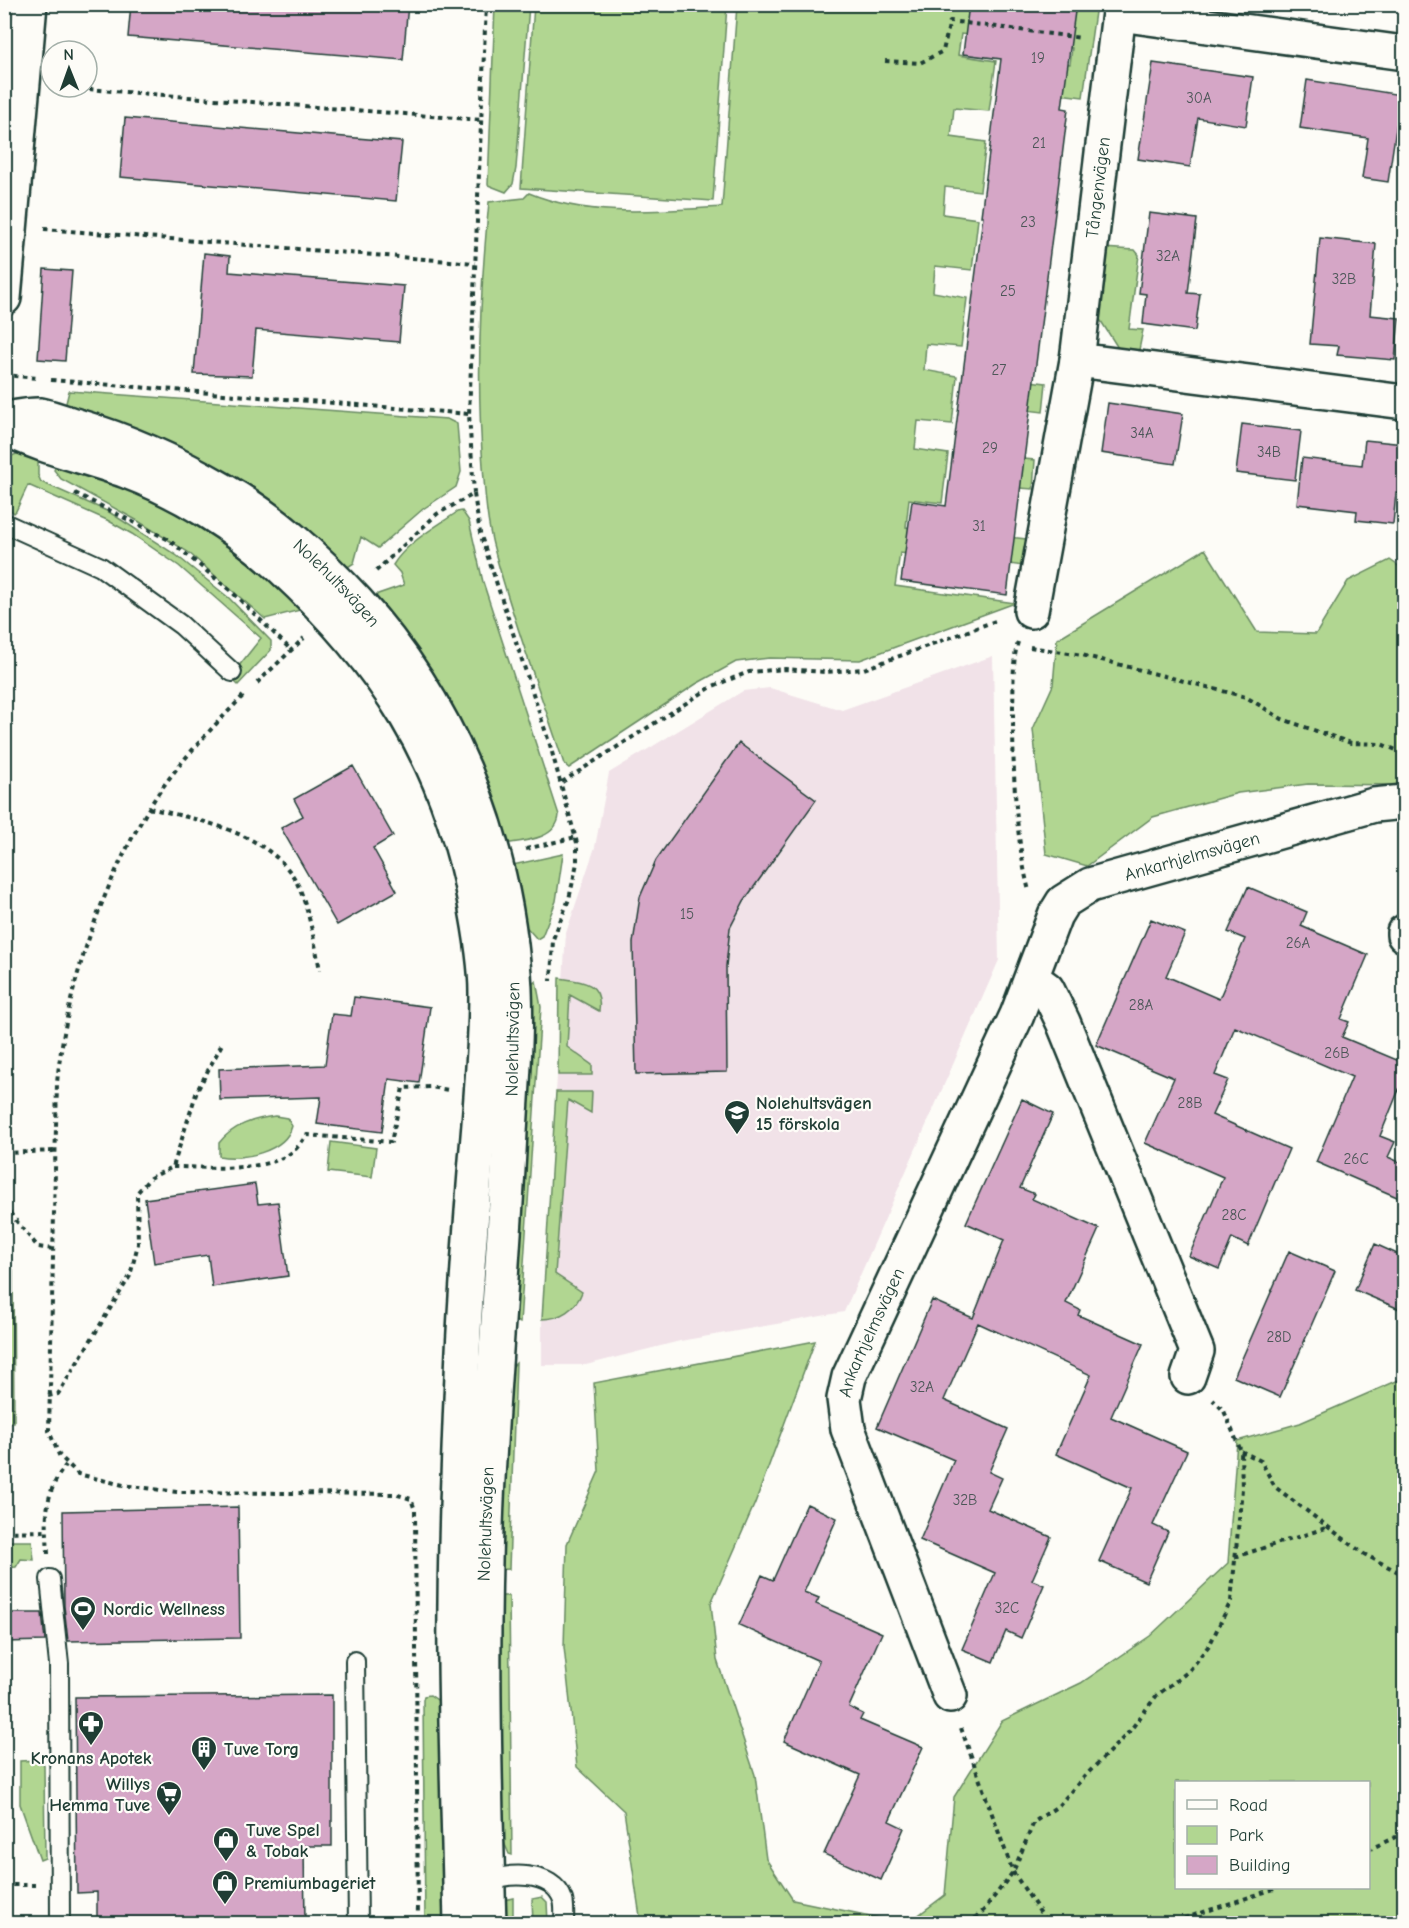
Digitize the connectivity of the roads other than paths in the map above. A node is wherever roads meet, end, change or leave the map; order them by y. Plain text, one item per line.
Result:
1 (30, 4) edge
2 (1118, 20) edge
3 (1404, 53) edge
4 (4, 298) edge
5 (1077, 360) junction
6 (1404, 402) edge
7 (4, 419) edge
8 (4, 426) edge
9 (4, 524) edge
10 (1031, 610) road end
11 (231, 672) dead end
12 (1404, 802) edge
13 (1032, 978) junction
14 (1188, 1377) road end
15 (50, 1579) road end
16 (355, 1661) dead end
17 (950, 1696) road end
18 (469, 1900) edge
19 (60, 1923) edge
20 (358, 1923) edge
21 (489, 1923) edge
22 (564, 1923) edge

1 - 4 street
2 - 3 street
2 - 5 street, Tångenvägen
5 - 6 street
5 - 10 street, Tångenvägen
7 - 18 street, Nolehultsvägen
8 - 18 street, Nolehultsvägen
9 - 11 lane
12 - 13 street, Ankarhjelmsvägen
13 - 14 street
13 - 17 street, Ankarhjelmsvägen
15 - 19 lane
16 - 20 lane
18 - 21 street, Nolehultsvägen
18 - 22 lane

